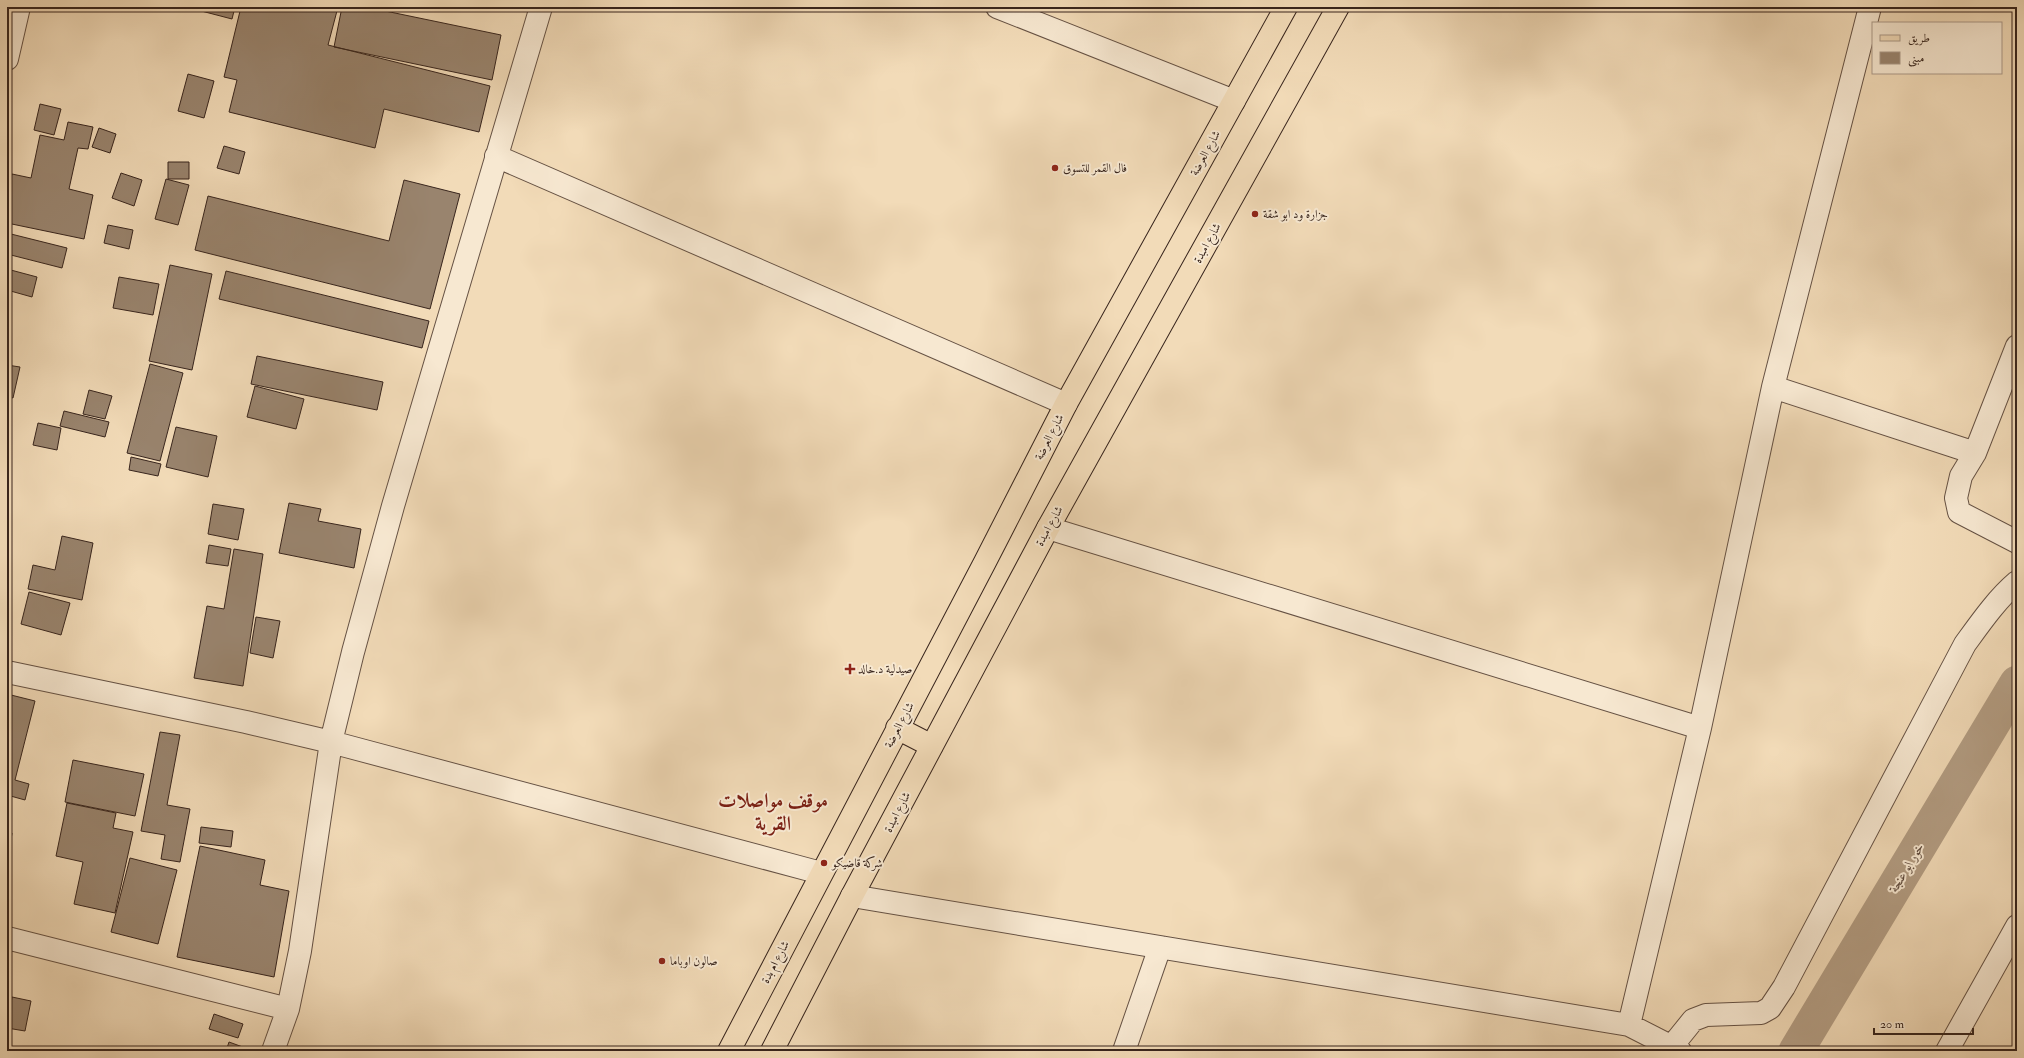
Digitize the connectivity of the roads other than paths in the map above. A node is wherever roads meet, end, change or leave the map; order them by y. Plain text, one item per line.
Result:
1 (19, 7) edge
2 (541, 7) edge
3 (997, 7) edge
4 (1286, 7) edge
5 (1338, 7) edge
6 (1870, 7) edge
7 (7, 59) edge
8 (1234, 101) junction
9 (496, 156) junction
10 (2017, 346) edge
11 (1773, 387) junction
12 (1066, 404) junction
13 (1975, 453) junction
14 (1048, 528) junction
15 (2017, 542) edge
16 (2017, 582) edge
17 (7, 672) edge
18 (897, 728) junction
19 (1700, 728) junction
20 (331, 742) junction
21 (932, 746) junction
22 (821, 873) junction
23 (852, 896) junction
24 (2017, 926) edge
25 (7, 938) edge
26 (1160, 947) junction
27 (2012, 948) edge
28 (288, 1009) junction
29 (1630, 1025) junction
30 (1676, 1048) edge
31 (273, 1051) edge
32 (729, 1051) edge
33 (772, 1051) edge
34 (1124, 1051) edge
35 (1947, 1051) edge

1 - 7 street
2 - 9 street
3 - 8 street
4 - 8 main road, شارع العرضة
5 - 14 main road, شارع امبدة
6 - 11 street
8 - 12 main road, شارع العرضة
9 - 12 street
9 - 20 street
10 - 13 street
11 - 13 street
11 - 19 street
12 - 18 main road, شارع العرضة
13 - 15 street
14 - 19 street
14 - 21 main road, شارع امبدة
16 - 30 street
17 - 20 street
18 - 21 main road
18 - 22 main road, شارع العرضة
19 - 29 street
20 - 22 street
20 - 28 street
21 - 23 main road, شارع امبدة
22 - 32 main road, شارع ام بدة
23 - 26 street
23 - 33 main road, شارع امبدة
24 - 27 street
25 - 28 street
26 - 29 street
26 - 34 street
27 - 35 street
28 - 31 street
29 - 30 street

